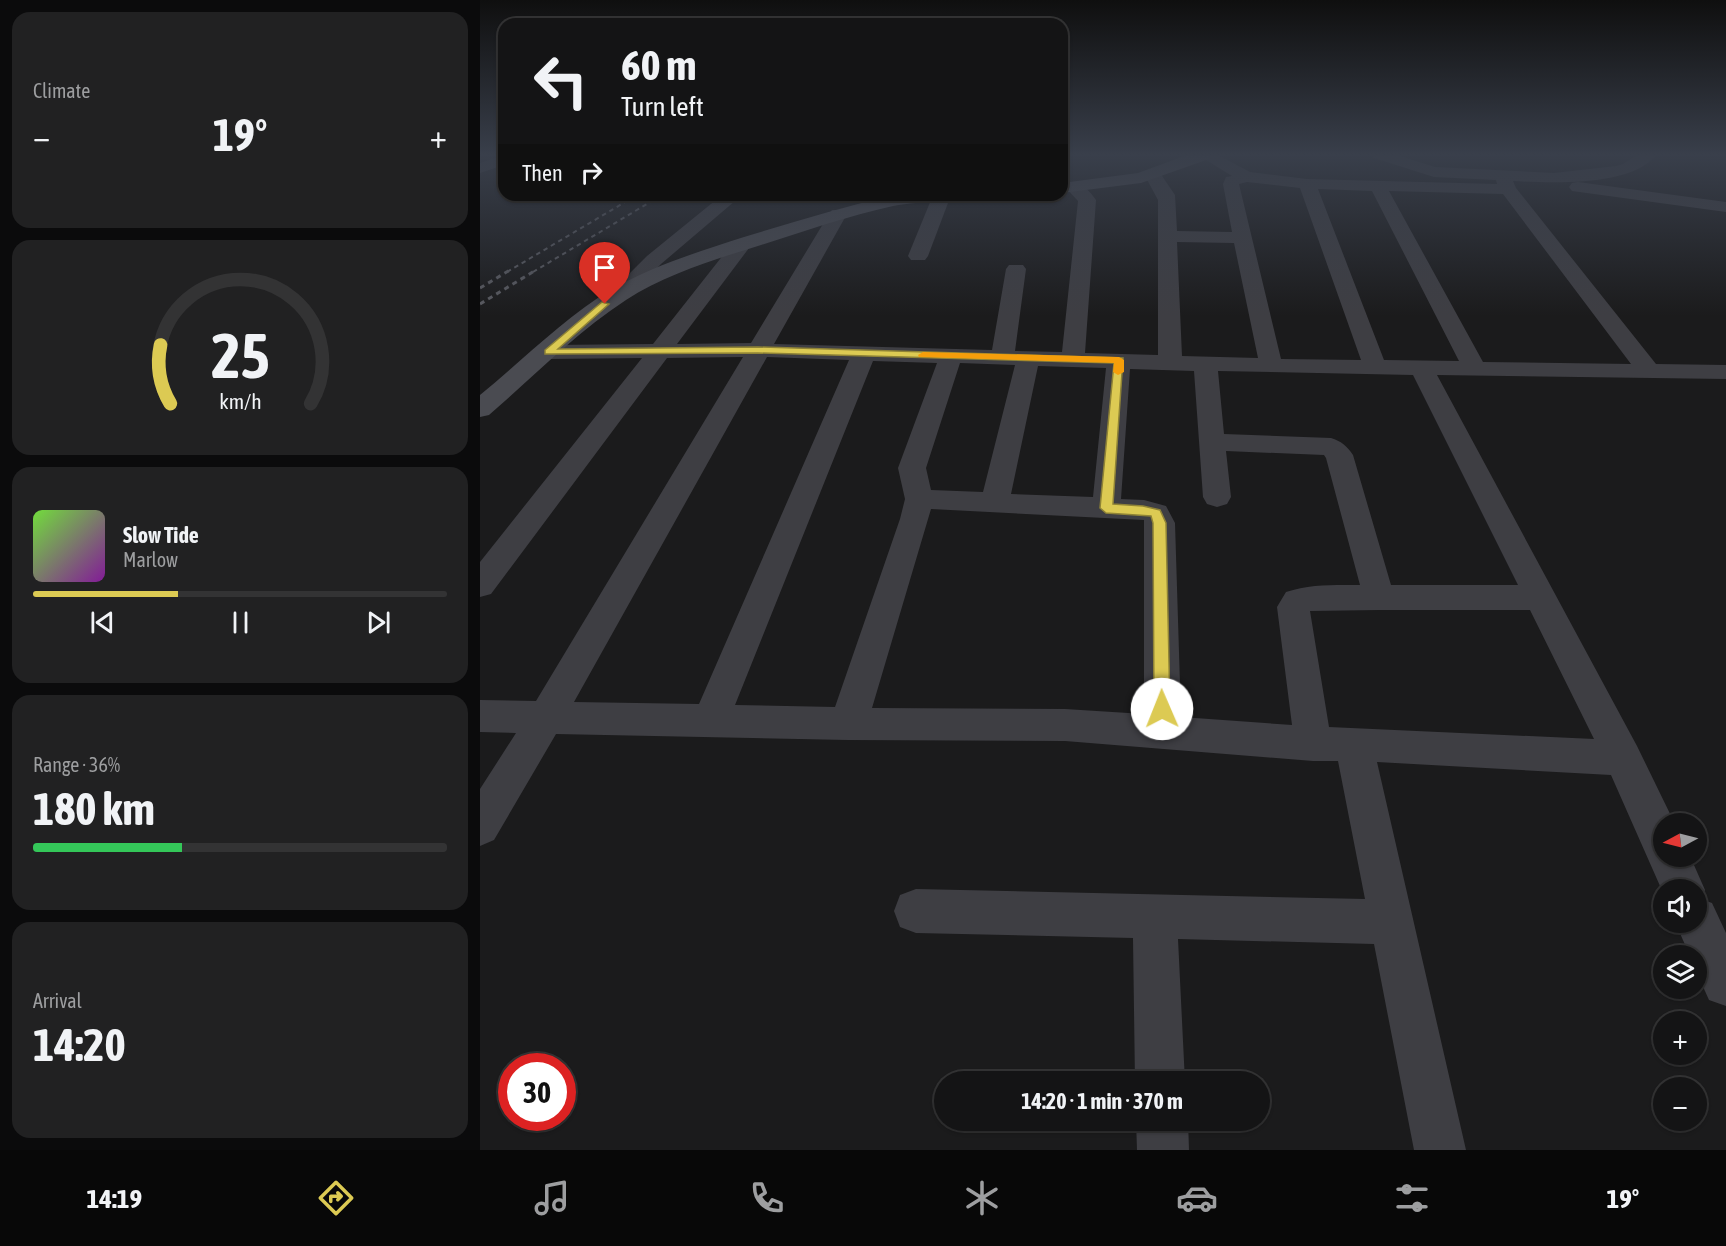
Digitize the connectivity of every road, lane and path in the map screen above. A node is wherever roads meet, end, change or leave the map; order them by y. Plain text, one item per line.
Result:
1 (716, 209) edge
2 (860, 209) edge
3 (937, 209) edge
4 (1086, 209) edge
5 (1167, 209) edge
6 (1236, 209) edge
7 (1316, 209) edge
8 (1390, 209) edge
9 (1525, 209) edge
10 (838, 214) junction
11 (1168, 236) junction
12 (1243, 238) junction
13 (742, 244) junction
14 (918, 256) dead end
15 (1016, 269) dead end
16 (620, 294) junction
17 (758, 350) junction
18 (659, 351) junction
19 (548, 352) junction
20 (864, 353) junction
21 (951, 356) junction
22 (1002, 357) junction
23 (1028, 358) junction
24 (1072, 359) junction
25 (1119, 360) junction
26 (1170, 362) junction
27 (1205, 363) junction
28 (1271, 366) junction
29 (1375, 367) junction
30 (1422, 369) junction
31 (1474, 369) junction
32 (1648, 370) junction
33 (1726, 372) edge
34 (480, 409) edge
35 (1212, 442) junction
36 (1217, 497) dead end
37 (919, 499) junction
38 (995, 503) junction
39 (1106, 508) junction
40 (480, 585) edge
41 (1379, 597) junction
42 (1541, 598) junction
43 (480, 716) edge
44 (546, 717) junction
45 (710, 721) junction
46 (848, 724) junction
47 (1163, 732) junction
48 (1334, 744) junction
49 (1623, 758) junction
50 (1653, 822) edge
51 (480, 826) edge
52 (916, 911) dead end
53 (1155, 916) junction
54 (1392, 922) junction
55 (1703, 933) edge
56 (1726, 983) edge
57 (1160, 1071) edge
58 (1162, 1131) edge
59 (1163, 1150) edge
60 (1440, 1150) edge

1 - 16 street
2 - 10 main road
3 - 14 street
4 - 24 street
5 - 11 street
6 - 12 street
7 - 29 street
8 - 31 street
9 - 32 street
10 - 13 main road
10 - 17 street
11 - 12 street
11 - 26 street
12 - 28 street
13 - 16 main road
13 - 18 street
15 - 22 street
16 - 19 main road
17 - 18 street
17 - 20 street
17 - 44 street
18 - 19 street
18 - 40 street
19 - 34 main road
20 - 21 street
20 - 45 street
21 - 22 street
21 - 37 street
22 - 23 street
23 - 24 street
23 - 38 street
24 - 25 street
25 - 26 street
25 - 39 street
26 - 27 street
27 - 28 street
27 - 35 street
28 - 29 street
29 - 30 street
30 - 31 street
30 - 42 street
31 - 32 street
32 - 33 street
35 - 36 street
35 - 41 street
37 - 38 street
37 - 46 street
38 - 39 street
39 - 47 street
41 - 42 street
41 - 48 street
42 - 49 street
43 - 44 street
44 - 45 street
44 - 51 street
45 - 46 street
46 - 47 street
47 - 48 street
48 - 49 street
48 - 54 street
49 - 50 street
52 - 53 street
53 - 54 street
53 - 57 street
54 - 60 street
55 - 56 street
58 - 59 street

